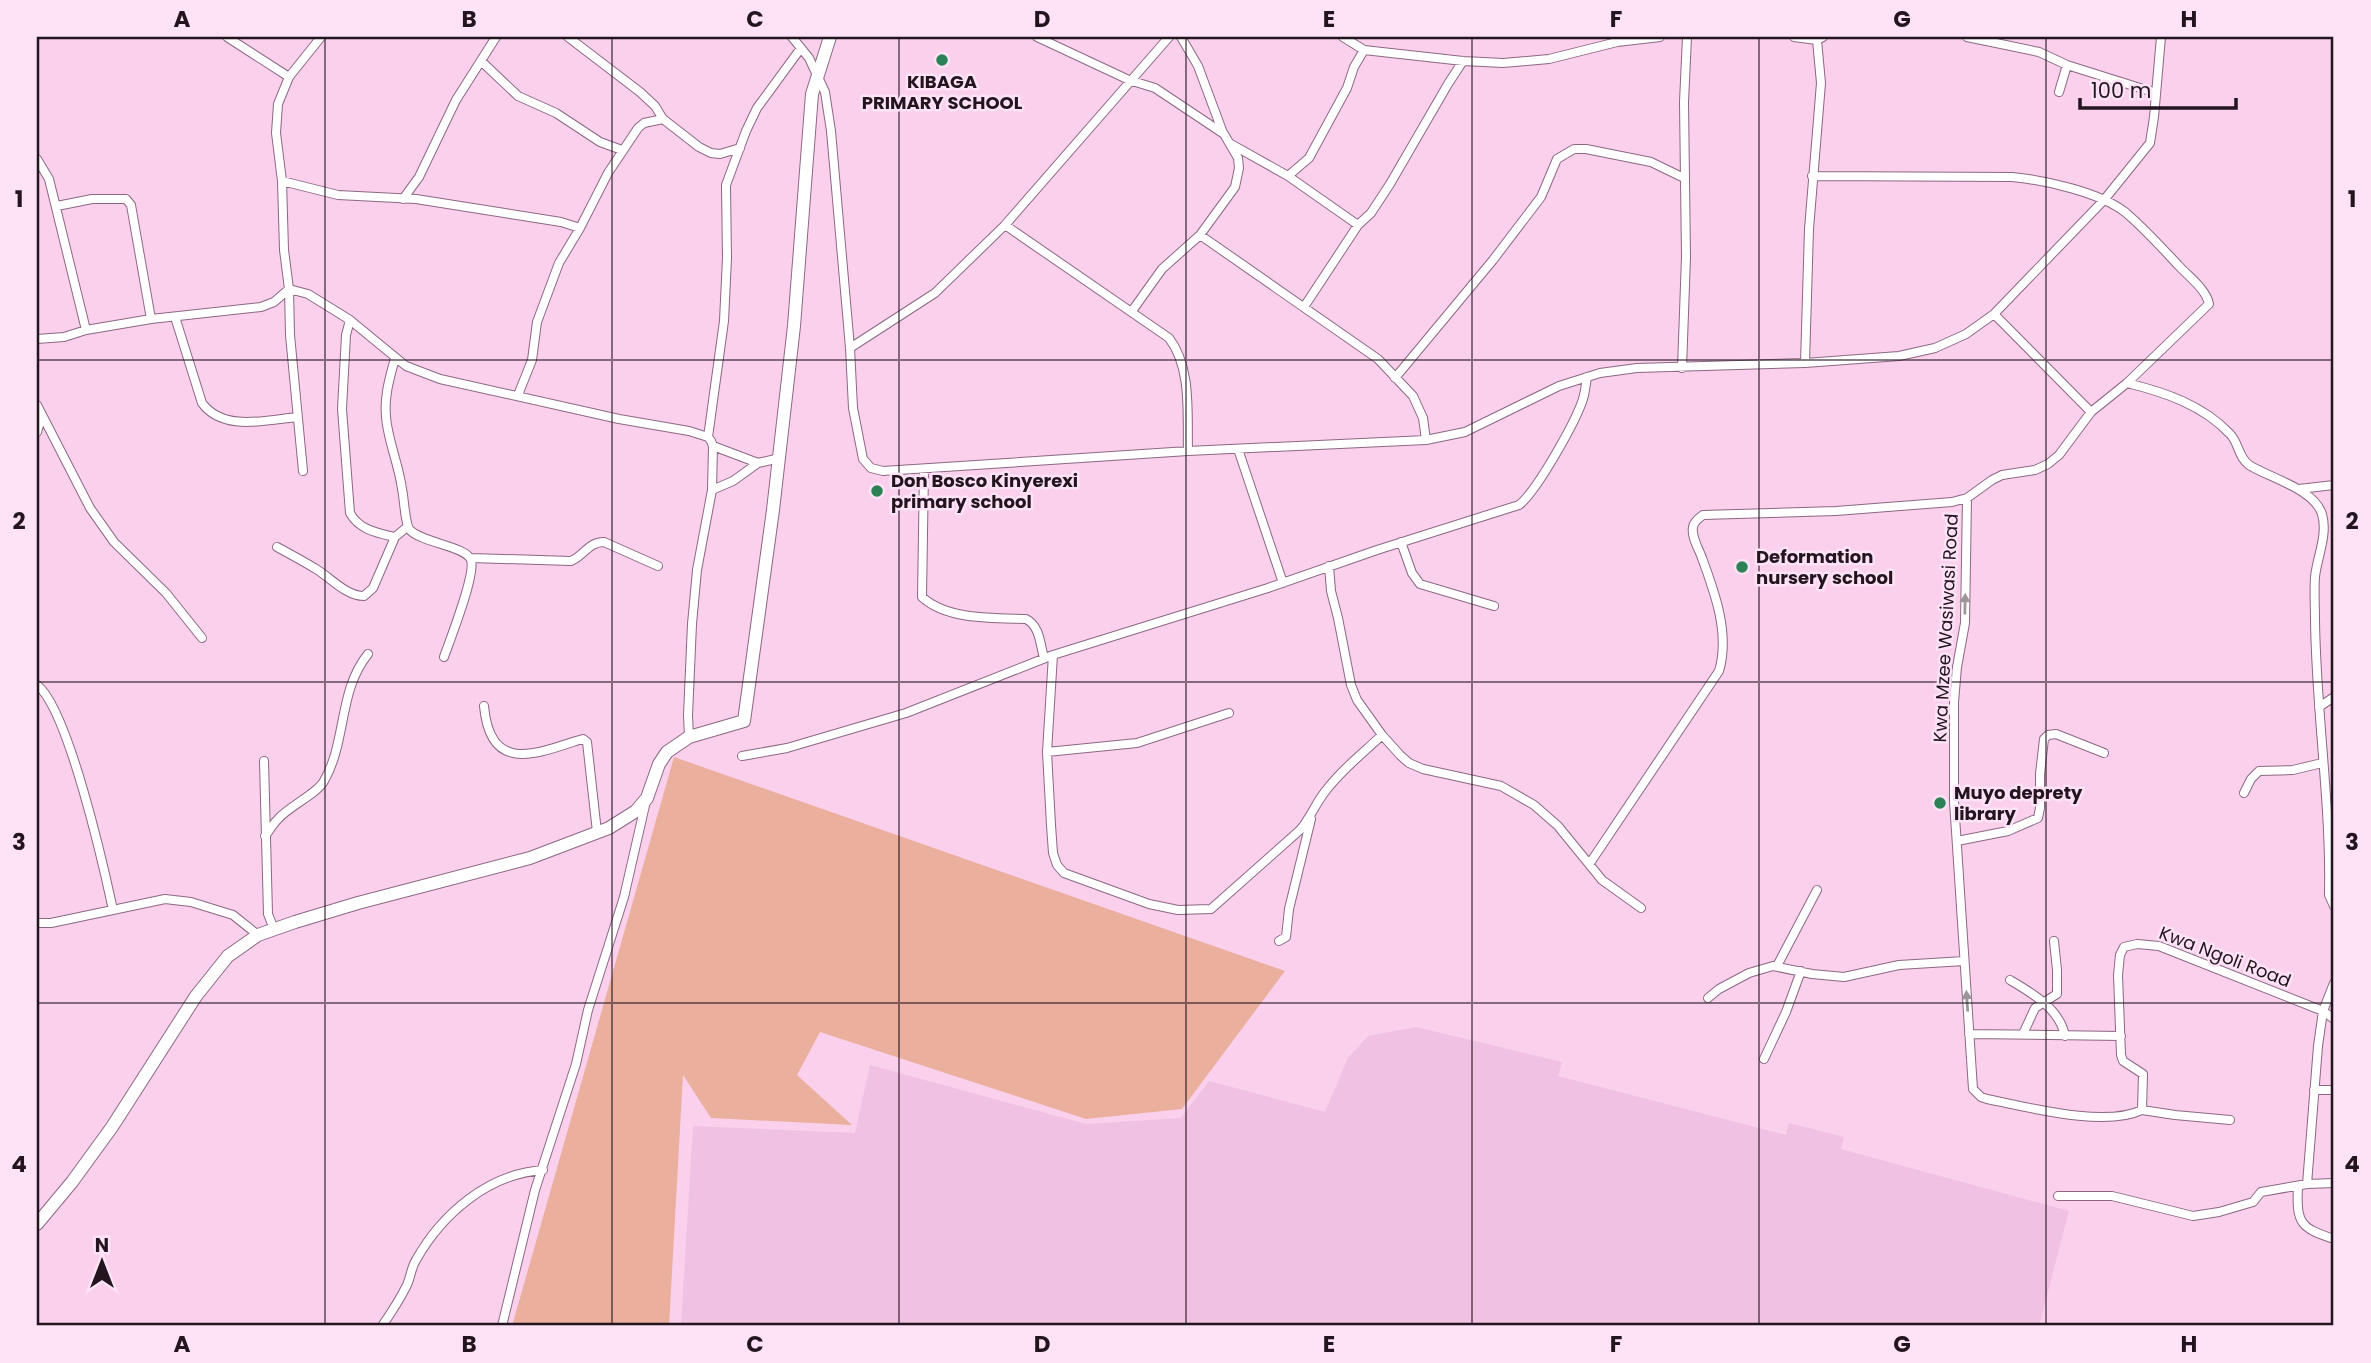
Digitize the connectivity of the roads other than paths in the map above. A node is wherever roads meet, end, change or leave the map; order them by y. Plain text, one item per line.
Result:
1 (227, 37) edge
2 (321, 37) edge
3 (496, 37) edge
4 (568, 37) edge
5 (793, 37) edge
6 (830, 37) edge
7 (1037, 37) edge
8 (1169, 37) edge
9 (1181, 37) edge
10 (1343, 37) edge
11 (1660, 37) edge
12 (1687, 37) edge
13 (1794, 37) edge
14 (1967, 37) edge
15 (2161, 37) edge
16 (1818, 38) edge
17 (801, 48) junction
18 (1364, 50) junction
19 (481, 61) junction
20 (1463, 61) junction
21 (2067, 65) junction
22 (817, 75) junction
23 (289, 77) junction
24 (1129, 80) junction
25 (2059, 92) dead end
26 (2157, 93) junction
27 (663, 119) junction
28 (1224, 134) junction
29 (1231, 144) junction
30 (740, 148) junction
31 (622, 150) junction
32 (37, 159) edge
33 (1288, 176) junction
34 (1812, 176) junction
35 (1684, 178) junction
36 (282, 181) junction
37 (403, 199) junction
38 (2104, 200) junction
39 (57, 206) junction
40 (1004, 225) junction
41 (1358, 225) junction
42 (580, 228) junction
43 (1200, 235) junction
44 (289, 289) junction
45 (1304, 307) junction
46 (1132, 311) junction
47 (1994, 314) junction
48 (175, 317) junction
49 (151, 319) junction
50 (351, 320) junction
51 (86, 330) junction
52 (37, 339) edge
53 (850, 348) junction
54 (395, 358) junction
55 (1805, 363) junction
56 (1682, 368) junction
57 (1587, 377) junction
58 (1395, 378) junction
59 (2127, 383) junction
60 (518, 395) junction
61 (37, 405) edge
62 (2091, 412) junction
63 (42, 415) junction
64 (298, 417) junction
65 (37, 432) edge
66 (708, 437) junction
67 (1426, 440) junction
68 (713, 446) junction
69 (1238, 449) junction
70 (1188, 451) junction
71 (780, 457) junction
72 (758, 463) junction
73 (923, 470) junction
74 (303, 471) dead end
75 (2334, 485) edge
76 (2299, 489) junction
77 (712, 490) junction
78 (1967, 498) junction
79 (407, 527) junction
80 (395, 537) junction
81 (1401, 542) junction
82 (277, 547) dead end
83 (471, 558) junction
84 (658, 566) dead end
85 (1329, 566) junction
86 (1283, 583) junction
87 (1494, 606) dead end
88 (202, 638) dead end
89 (368, 654) dead end
90 (1053, 655) junction
91 (444, 657) dead end
92 (1044, 658) junction
93 (37, 685) edge
94 (2334, 697) edge
95 (484, 706) dead end
96 (2319, 707) junction
97 (1229, 713) dead end
98 (1382, 736) junction
99 (689, 737) junction
100 (1047, 752) junction
101 (2104, 753) dead end
102 (742, 756) dead end
103 (264, 761) dead end
104 (2322, 763) junction
105 (2244, 793) dead end
106 (647, 798) junction
107 (1311, 817) junction
108 (597, 832) junction
109 (265, 836) junction
110 (1957, 841) junction
111 (1590, 863) junction
112 (1817, 890) dead end
113 (2334, 906) edge
114 (1641, 908) dead end
115 (113, 911) junction
116 (37, 923) edge
117 (274, 929) junction
118 (258, 935) junction
119 (1279, 941) dead end
120 (2054, 941) dead end
121 (1964, 961) junction
122 (1777, 966) junction
123 (1801, 971) junction
124 (2010, 980) dead end
125 (2334, 984) edge
126 (1708, 998) dead end
127 (2043, 1003) junction
128 (2323, 1011) junction
129 (2334, 1019) edge
130 (1969, 1034) junction
131 (2023, 1034) junction
132 (2065, 1036) junction
133 (2121, 1036) junction
134 (1764, 1059) dead end
135 (2314, 1090) junction
136 (2334, 1090) edge
137 (2142, 1110) junction
138 (2230, 1120) dead end
139 (543, 1170) junction
140 (2334, 1183) edge
141 (2307, 1184) junction
142 (2298, 1187) junction
143 (2058, 1196) dead end
144 (38, 1220) edge
145 (2334, 1239) edge
146 (382, 1326) edge
147 (502, 1326) edge

1 - 23 street
2 - 23 street
3 - 19 street
4 - 27 street
5 - 17 street
6 - 22 street
7 - 24 street
8 - 24 street
9 - 28 street
10 - 18 street
11 - 20 street
12 - 35 street
13 - 16 street
14 - 21 street
15 - 26 street
16 - 34 street
17 - 22 street
17 - 30 street
18 - 20 street
18 - 33 street
19 - 31 street
19 - 37 street
20 - 41 street
21 - 25 street
21 - 26 street
22 - 53 street
22 - 71 street
23 - 36 street
24 - 28 street
24 - 40 street
26 - 38 street
27 - 30 street
27 - 31 street
28 - 29 street
29 - 33 street
29 - 43 street
30 - 66 street
31 - 42 street
32 - 39 street
33 - 41 street
34 - 38 street
34 - 55 street
35 - 56 street
35 - 58 street
36 - 37 street
36 - 44 street
37 - 42 street
38 - 47 street
38 - 59 street
39 - 49 street
39 - 51 street
40 - 46 street
40 - 53 street
41 - 45 street
42 - 60 street
43 - 45 street
43 - 46 street
44 - 48 street
44 - 50 street
44 - 64 street
45 - 58 street
46 - 70 street
47 - 55 street
47 - 62 street
48 - 49 street
48 - 64 street
49 - 51 street
50 - 54 street
50 - 80 street
51 - 52 street
53 - 73 street
54 - 60 street
54 - 79 street
55 - 56 street
56 - 57 street
57 - 67 street
57 - 81 street
58 - 67 street
59 - 62 street
59 - 76 street
60 - 66 street
61 - 63 street
62 - 78 street
63 - 65 street
63 - 88 street
64 - 74 street
66 - 68 street
67 - 69 street
68 - 72 street
68 - 77 street
69 - 70 street
69 - 86 street
70 - 73 street
71 - 72 street
71 - 99 street
72 - 77 street
73 - 92 street
75 - 76 street
76 - 96 street
77 - 99 street
110 -> 78 street, Kwa Mzee Wasiwasi Road
78 - 111 street
79 - 80 street
79 - 83 street
80 - 82 street
81 - 85 street
81 - 87 street
83 - 84 street
83 - 91 street
85 - 86 street
85 - 98 street
86 - 90 street
89 - 109 street
90 - 92 street
90 - 100 street
92 - 102 street
93 - 115 street
94 - 96 street
95 - 108 street
96 - 104 street
97 - 100 street
98 - 107 street
98 - 111 street
99 - 106 street
100 - 107 street
101 - 110 street
103 - 109 street
104 - 105 street
104 - 113 street
106 - 108 street
106 - 139 street
107 - 119 street
108 - 117 street
109 - 117 street
110 - 121 street, Kwa Mzee Wasiwasi Road
111 - 114 street
112 - 122 street
115 - 116 street
115 - 118 street
117 - 118 street
118 - 144 street
120 - 127 street
121 - 123 street
130 -> 121 street, Kwa Mzee Wasiwasi Road
122 - 123 street
122 - 126 street
123 - 134 street
124 - 127 street
125 - 128 street
127 - 131 street
127 - 132 street
128 - 129 street
128 - 133 street, Kwa Ngoli Road
128 - 135 street
130 - 131 street
130 - 137 street, Kwa Mzee Wasiwasi Road
131 - 132 street
132 - 133 street
133 - 137 street, Kwa Ngoli Road
135 - 136 street
135 - 141 street
137 - 138 street
139 - 146 street
139 - 147 street
140 - 141 street
141 - 142 street
142 - 143 street
142 - 145 street

